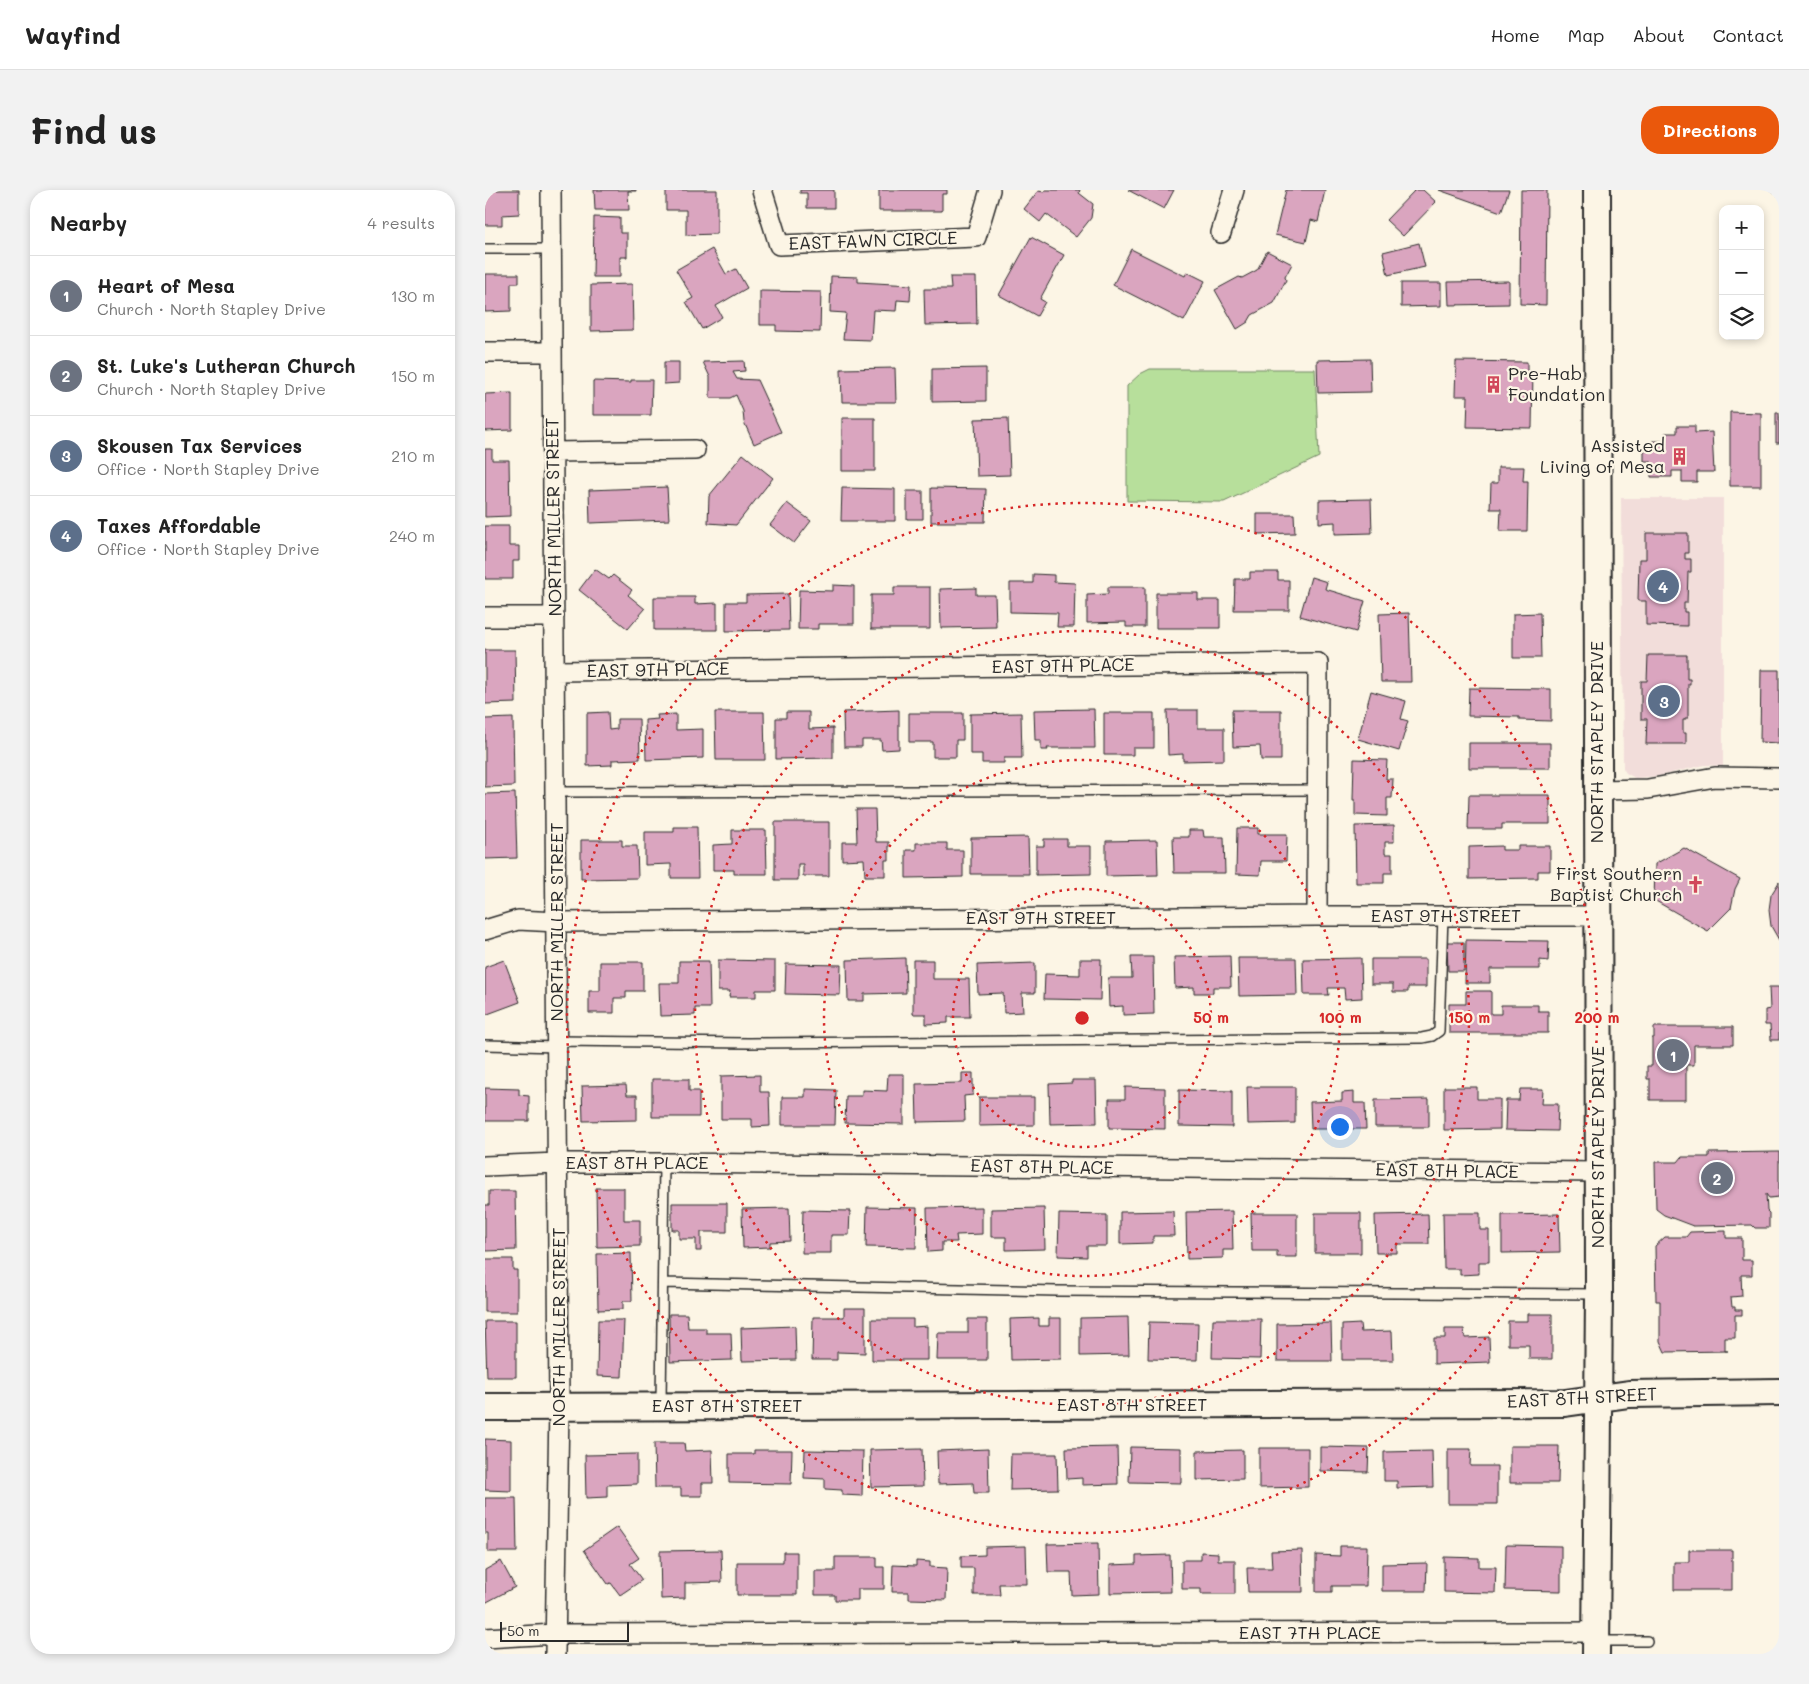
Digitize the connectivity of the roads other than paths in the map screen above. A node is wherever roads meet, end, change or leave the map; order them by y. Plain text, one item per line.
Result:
1 (551, 190) edge
2 (762, 190) edge
3 (990, 190) edge
4 (1234, 190) edge
5 (1597, 190) edge
6 (1221, 233) dead end
7 (485, 249) edge
8 (552, 249) junction
9 (485, 352) edge
10 (552, 352) junction
11 (695, 450) dead end
12 (553, 452) junction
13 (485, 617) edge
14 (554, 617) junction
15 (555, 671) junction
16 (1779, 778) edge
17 (1317, 790) junction
18 (1597, 790) junction
19 (556, 792) junction
20 (1317, 916) junction
21 (1443, 916) junction
22 (1598, 916) junction
23 (557, 922) junction
24 (485, 930) edge
25 (557, 1044) junction
26 (485, 1046) edge
27 (558, 1163) junction
28 (664, 1163) junction
29 (485, 1166) edge
30 (1598, 1172) junction
31 (663, 1283) junction
32 (1599, 1294) junction
33 (1779, 1392) edge
34 (1598, 1399) junction
35 (661, 1406) junction
36 (485, 1407) edge
37 (559, 1407) junction
38 (555, 1634) junction
39 (485, 1638) edge
40 (1647, 1641) dead end
41 (1596, 1642) edge
42 (555, 1654) edge

1 - 8 street, NORTH MILLER STREET
2 - 3 street, EAST FAWN CIRCLE
4 - 6 street
5 - 18 main road, NORTH STAPLEY DRIVE
7 - 8 lane
8 - 10 street, NORTH MILLER STREET
9 - 10 street
10 - 12 street, NORTH MILLER STREET
11 - 12 street
12 - 14 street, NORTH MILLER STREET
13 - 14 street
14 - 15 street, NORTH MILLER STREET
15 - 17 street, EAST 9TH PLACE
15 - 19 street, NORTH MILLER STREET
16 - 18 street
17 - 19 lane
17 - 20 street, EAST 9TH PLACE
18 - 22 main road, NORTH STAPLEY DRIVE
19 - 23 street, NORTH MILLER STREET
20 - 21 street, EAST 9TH STREET
20 - 23 street, EAST 9TH STREET
21 - 22 street, EAST 9TH STREET
21 - 25 lane
22 - 30 main road, NORTH STAPLEY DRIVE
23 - 24 street, EAST 9TH STREET
23 - 25 street, NORTH MILLER STREET
25 - 26 lane
25 - 27 street, NORTH MILLER STREET
27 - 28 street, EAST 8TH PLACE
27 - 29 street, EAST 8TH PLACE
27 - 37 street, NORTH MILLER STREET
28 - 30 street, EAST 8TH PLACE
28 - 31 lane
30 - 32 main road, NORTH STAPLEY DRIVE
31 - 32 lane
31 - 35 lane
32 - 34 main road, NORTH STAPLEY DRIVE
33 - 34 main road, EAST 8TH STREET
34 - 35 main road, EAST 8TH STREET
34 - 41 main road, NORTH STAPLEY DRIVE
35 - 37 main road, EAST 8TH STREET
36 - 37 main road, EAST 8TH STREET
37 - 38 street, NORTH MILLER STREET
38 - 39 street, EAST 7TH PLACE
38 - 41 street, EAST 7TH PLACE
38 - 42 street, NORTH MILLER STREET
40 - 41 lane

